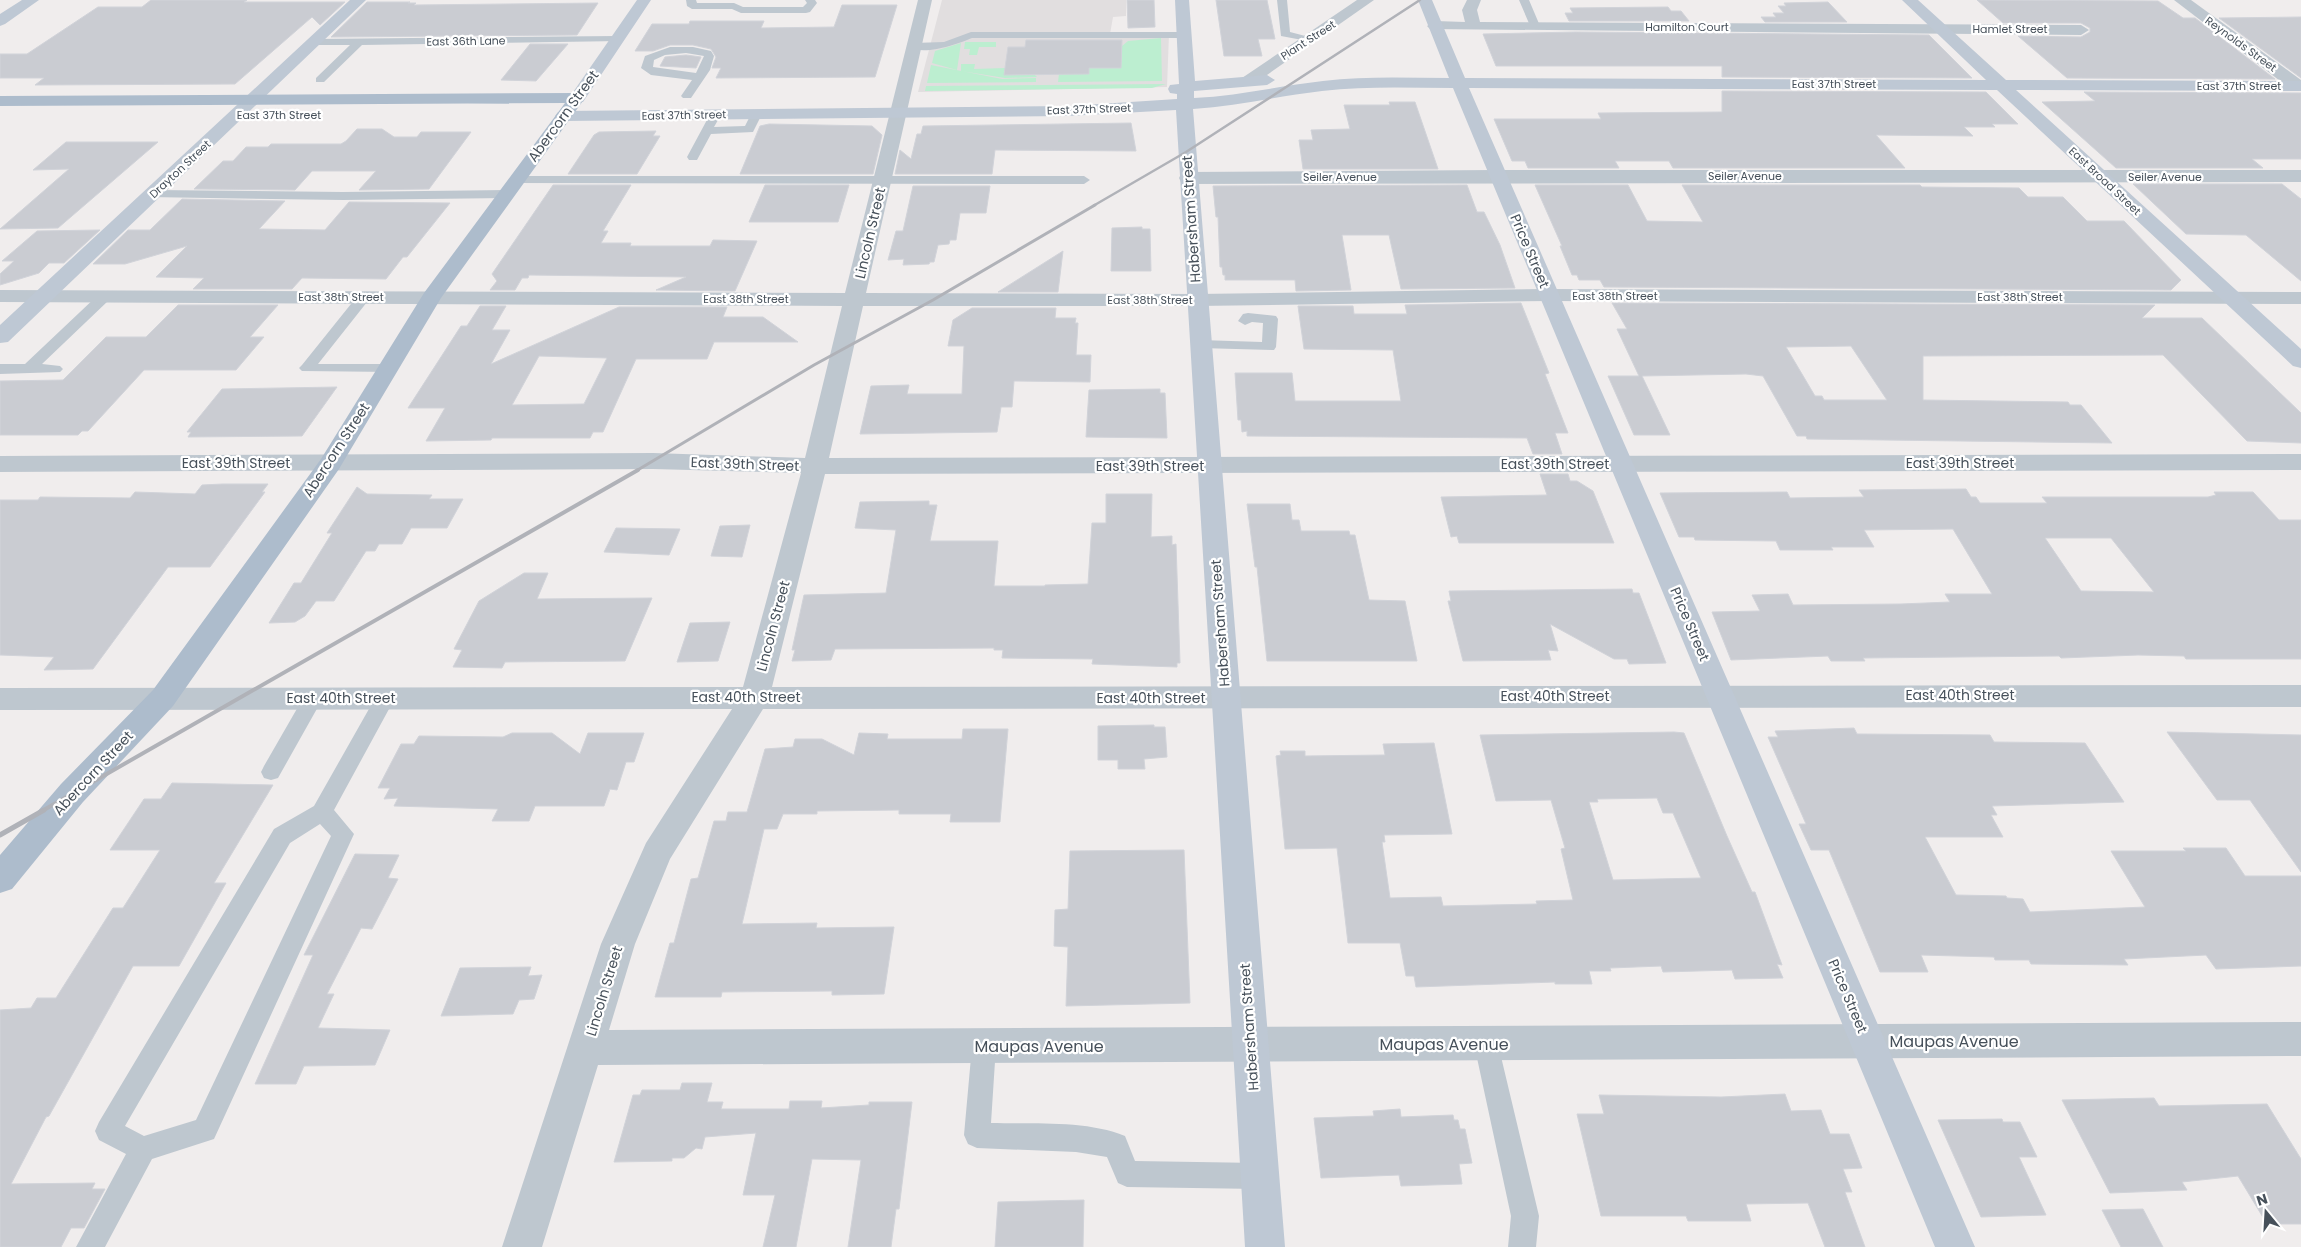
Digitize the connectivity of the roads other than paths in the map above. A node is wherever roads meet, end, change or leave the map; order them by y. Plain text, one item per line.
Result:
1 (32, 0) edge
2 (359, 0) edge
3 (644, 0) edge
4 (691, 0) edge
5 (810, 0) edge
6 (925, 0) edge
7 (1182, 0) edge
8 (1282, 0) edge
9 (1367, 0) edge
10 (1425, 0) edge
11 (1474, 0) edge
12 (1524, 0) edge
13 (1909, 0) edge
14 (2181, 0) edge
15 (0, 21) edge
16 (1435, 26) junction
17 (1474, 26) junction
18 (1535, 26) junction
19 (1940, 29) junction
20 (2081, 30) dead end
21 (1185, 35) junction
22 (682, 37) dead end
23 (617, 39) junction
24 (1309, 40) junction
25 (316, 42) junction
26 (359, 42) junction
27 (914, 46) junction
28 (674, 51) junction
29 (698, 76) junction
30 (320, 80) dead end
31 (1248, 81) junction
32 (1459, 82) junction
33 (1367, 83) junction
34 (2001, 85) junction
35 (2300, 86) edge
36 (885, 94) dead end
37 (902, 94) junction
38 (923, 95) dead end
39 (687, 96) junction
40 (707, 96) dead end
41 (972, 96) dead end
42 (1186, 96) junction
43 (597, 97) dead end
44 (669, 97) dead end
45 (256, 98) junction
46 (577, 98) junction
47 (0, 101) edge
48 (898, 112) junction
49 (714, 114) junction
50 (756, 114) junction
51 (238, 115) junction
52 (420, 116) dead end
53 (555, 116) junction
54 (20, 118) dead end
55 (706, 130) junction
56 (693, 157) dead end
57 (1497, 176) junction
58 (2301, 176) edge
59 (2101, 177) junction
60 (1188, 178) junction
61 (882, 180) junction
62 (1084, 180) dead end
63 (512, 187) junction
64 (153, 194) junction
65 (0, 296) edge
66 (44, 296) junction
67 (1549, 296) junction
68 (364, 297) junction
69 (431, 297) junction
70 (103, 298) junction
71 (2233, 298) junction
72 (2301, 298) edge
73 (854, 300) junction
74 (1197, 300) junction
75 (1245, 323) junction
76 (0, 337) edge
77 (1200, 344) junction
78 (2301, 361) edge
79 (307, 368) joint
80 (0, 369) edge
81 (29, 369) junction
82 (55, 369) dead end
83 (387, 369) junction
84 (2301, 462) edge
85 (330, 463) junction
86 (0, 464) edge
87 (1620, 464) junction
88 (816, 466) junction
89 (1209, 466) junction
90 (1720, 695) junction
91 (2301, 696) edge
92 (755, 697) junction
93 (163, 698) junction
94 (313, 698) junction
95 (385, 698) junction
96 (1226, 698) junction
97 (0, 699) edge
98 (271, 772) dead end
99 (322, 812) junction
100 (0, 879) edge
101 (2301, 1039) edge
102 (1867, 1041) junction
103 (1486, 1044) junction
104 (984, 1046) junction
105 (1250, 1046) junction
106 (586, 1048) junction
107 (144, 1148) junction
108 (1259, 1176) junction
109 (90, 1247) edge
110 (522, 1247) edge
111 (1265, 1247) edge
112 (1522, 1247) edge
113 (1955, 1247) edge

1 - 15 main road
2 - 25 main road, Drayton Street
3 - 23 main road, Abercorn Street
4 - 5 lane
6 - 27 street, Lincoln Street
7 - 21 main road, Habersham Street
8 - 24 lane
9 - 24 street, Plant Street
10 - 16 main road, Price Street
11 - 17 street
12 - 18 lane
13 - 19 main road, East Broad Street
14 - 35 street, Reynolds Street
16 - 17 street, Hamilton Court
16 - 32 main road, Price Street
17 - 18 street, Hamilton Court
18 - 19 street, Hamilton Court
19 - 20 street, Hamlet Street
19 - 34 main road, East Broad Street
21 - 27 lane
21 - 42 main road, Habersham Street
22 - 28 lane
23 - 26 lane, East 36th Lane
23 - 46 main road, Abercorn Street
24 - 31 street, Plant Street
25 - 26 lane, East 36th Lane
25 - 45 main road, Drayton Street
26 - 30 lane
27 - 37 street, Lincoln Street
28 - 29 lane
28 - 29 lane
29 - 39 lane
31 - 33 main road, East 37th Street
31 - 42 main road, East 37th Street
32 - 33 main road, East 37th Street
32 - 34 main road, East 37th Street
32 - 57 main road, Price Street
33 - 42 main road, East 37th Street
34 - 35 main road, East 37th Street
34 - 59 main road, East Broad Street
36 - 37 main road
37 - 38 main road
37 - 48 street, Lincoln Street
39 - 40 main road, East 37th Street
39 - 44 main road, East 37th Street
41 - 42 main road, East 37th Street
42 - 48 main road, East 37th Street
42 - 60 main road, Habersham Street
43 - 46 main road, East 37th Street
45 - 46 main road, East 37th Street
45 - 47 main road, East 37th Street
45 - 51 main road, Drayton Street
46 - 53 main road, Abercorn Street
48 - 50 main road, East 37th Street
48 - 61 street, Lincoln Street
49 - 50 main road, East 37th Street
49 - 53 main road, East 37th Street
49 - 55 lane
50 - 55 lane
51 - 52 main road, East 37th Street
51 - 54 main road, East 37th Street
51 - 64 main road, Drayton Street
53 - 63 main road, Abercorn Street
55 - 56 lane
57 - 59 street, Seiler Avenue
57 - 60 street, Seiler Avenue
57 - 67 main road, Price Street
58 - 59 street, Seiler Avenue
59 - 71 main road, East Broad Street
60 - 74 main road, Habersham Street
61 - 62 lane
61 - 63 lane
61 - 73 street, Lincoln Street
63 - 64 lane
63 - 69 main road, Abercorn Street
64 - 66 main road, Drayton Street
65 - 66 street, East 38th Street
66 - 70 street, East 38th Street
66 - 76 main road, Drayton Street
67 - 71 street, East 38th Street
67 - 75 street, East 38th Street
67 - 87 main road, Price Street
68 - 69 street, East 38th Street
68 - 70 street, East 38th Street
68 - 79 lane
69 - 73 street, East 38th Street
69 - 83 main road, Abercorn Street
70 - 81 lane
71 - 72 street, East 38th Street
71 - 78 main road, East Broad Street
73 - 74 street, East 38th Street
73 - 88 street, Lincoln Street
74 - 75 street, East 38th Street
74 - 77 main road, Habersham Street
75 - 77 lane
77 - 89 main road, Habersham Street
79 - 83 lane
80 - 81 lane
81 - 82 lane
83 - 85 main road, Abercorn Street
84 - 87 street, East 39th Street
85 - 86 street, East 39th Street
85 - 88 street, East 39th Street
85 - 93 main road, Abercorn Street
87 - 89 street, East 39th Street
87 - 90 main road, Price Street
88 - 89 street, East 39th Street
88 - 92 street, Lincoln Street
89 - 96 main road, Habersham Street
90 - 91 street, East 40th Street
90 - 96 street, East 40th Street
90 - 102 main road, Price Street
92 - 95 street, East 40th Street
92 - 96 street, East 40th Street
92 - 106 street, Lincoln Street
93 - 94 street, East 40th Street
93 - 97 street, East 40th Street
93 - 100 main road, Abercorn Street
94 - 95 street, East 40th Street
94 - 98 lane
95 - 99 lane
96 - 105 main road, Habersham Street
99 - 107 lane
99 - 107 lane
101 - 102 street, Maupas Avenue
102 - 103 street, Maupas Avenue
102 - 113 main road, Price Street
103 - 105 street, Maupas Avenue
103 - 112 lane
104 - 105 street, Maupas Avenue
104 - 106 street, Maupas Avenue
104 - 108 lane
105 - 108 main road, Habersham Street
106 - 110 street, Lincoln Street
107 - 109 lane
108 - 111 main road, Habersham Street

